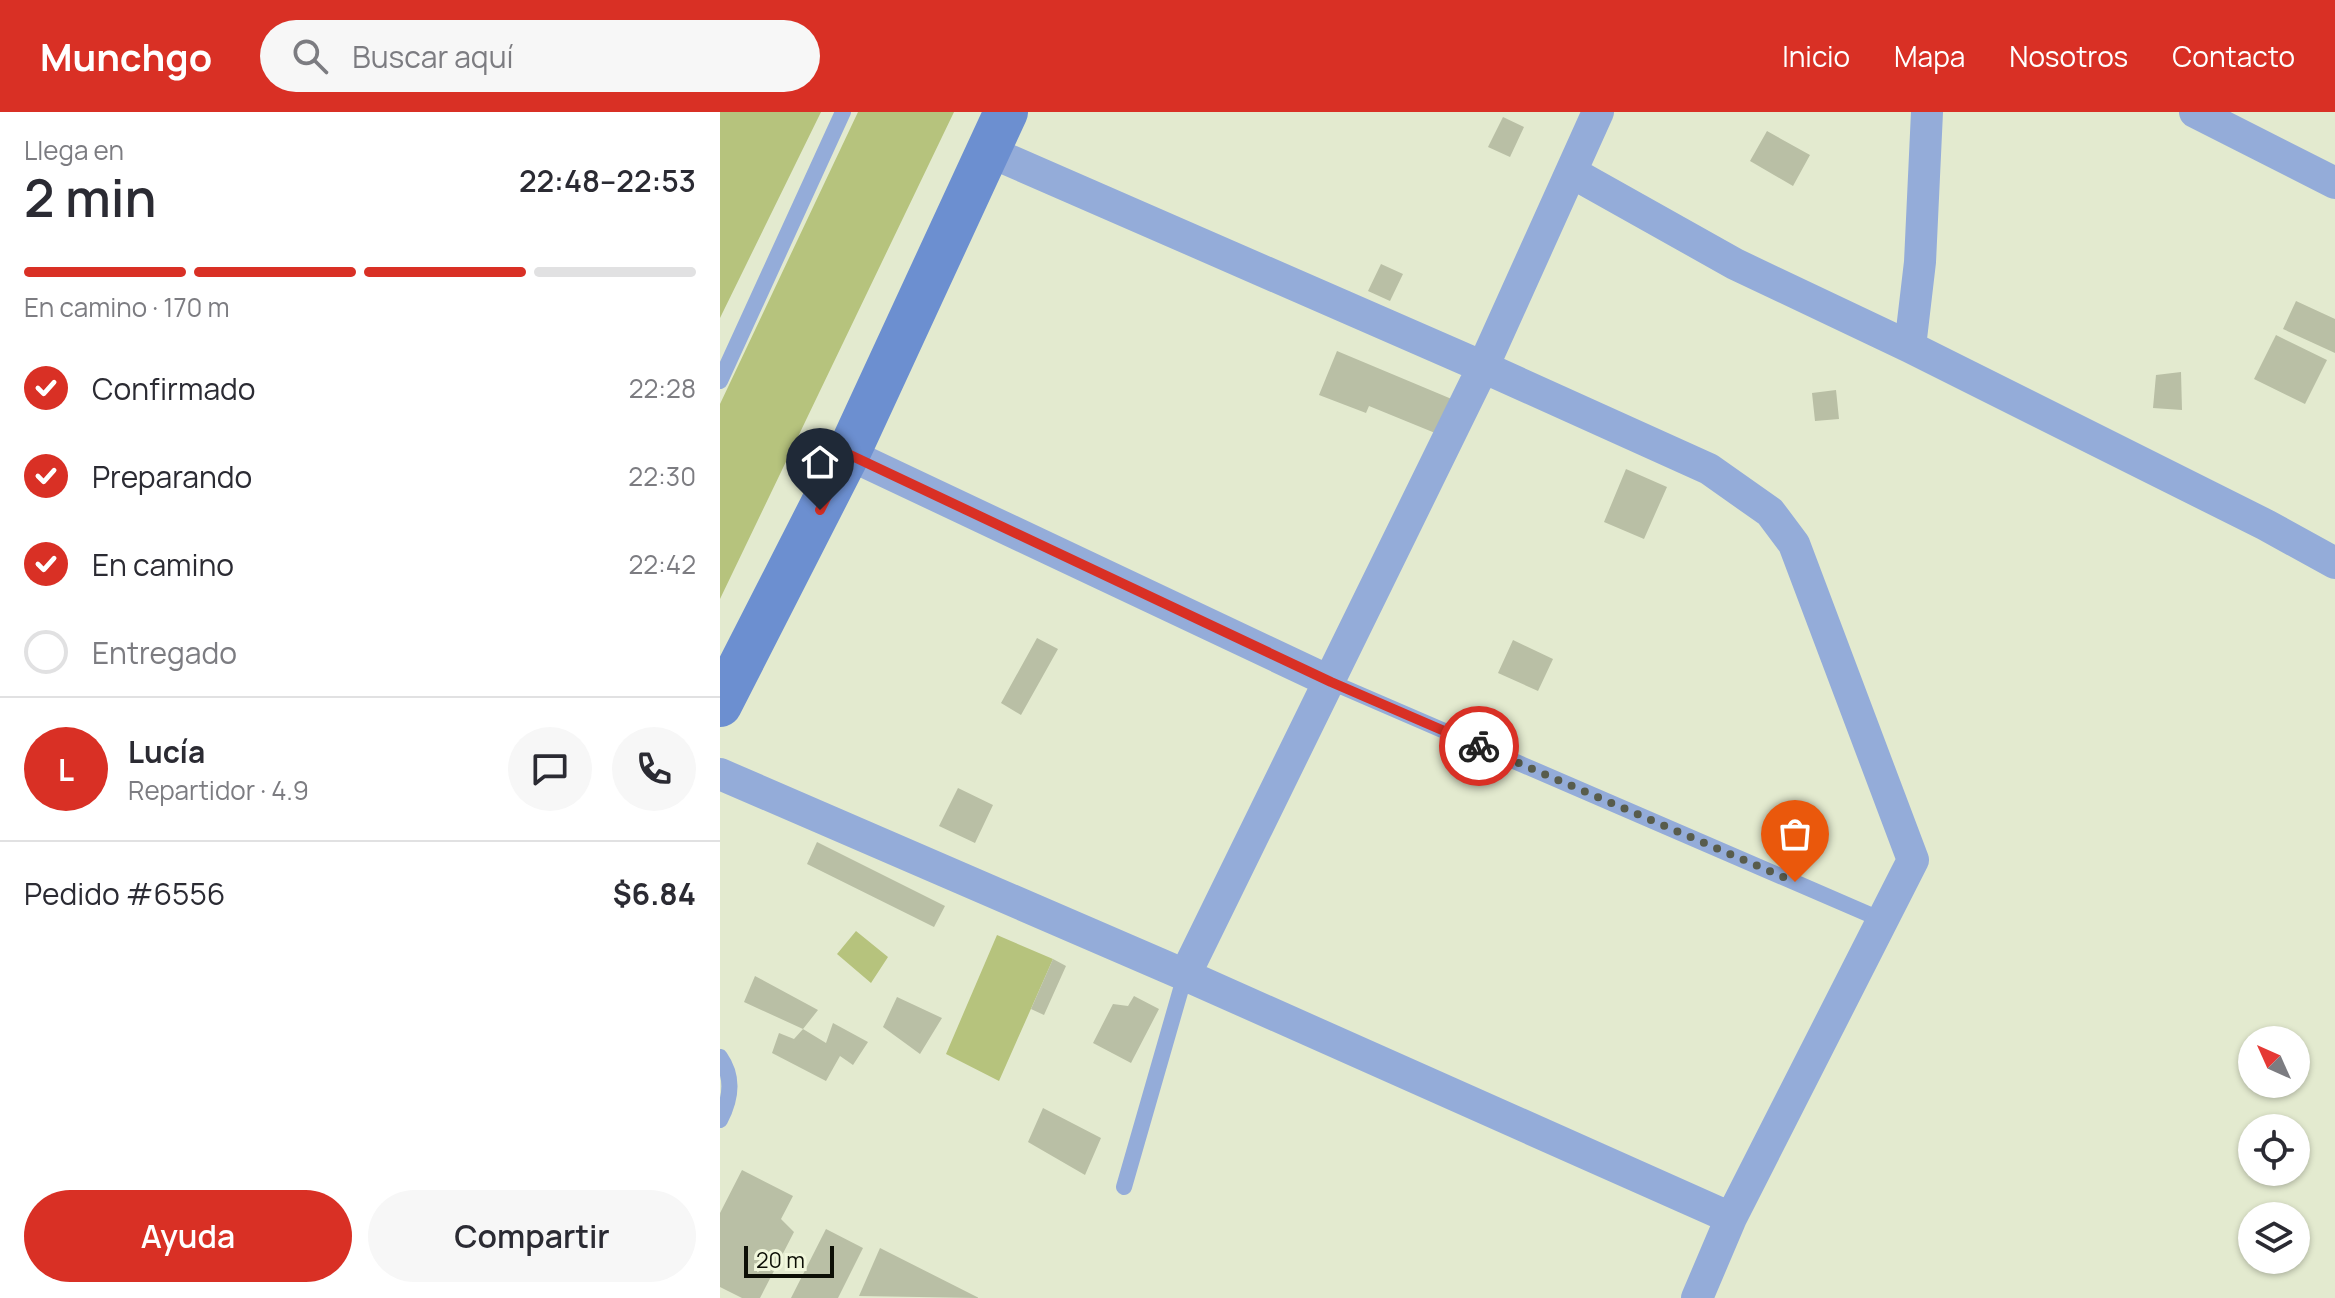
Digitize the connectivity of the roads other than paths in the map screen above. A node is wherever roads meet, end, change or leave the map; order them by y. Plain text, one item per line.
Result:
1 (1006, 112) edge
2 (1598, 112) edge
3 (1927, 112) edge
4 (2195, 112) edge
5 (842, 113) edge
6 (988, 151) junction
7 (1571, 172) junction
8 (2335, 183) edge
9 (1910, 347) junction
10 (1483, 367) junction
11 (720, 381) edge
12 (848, 454) junction
13 (2335, 563) edge
14 (1331, 682) junction
15 (720, 705) edge
16 (720, 774) edge
17 (1882, 920) junction
18 (1185, 975) junction
19 (720, 1057) edge
20 (720, 1120) edge
21 (1124, 1187) dead end
22 (1731, 1218) junction
23 (1697, 1298) edge

1 - 6 street
2 - 7 street
3 - 9 street
4 - 8 street
5 - 11 lane
6 - 10 street
6 - 12 street
7 - 9 street
7 - 10 street
9 - 13 street
10 - 14 street
10 - 17 street
12 - 14 street
12 - 15 street
14 - 17 lane
14 - 18 street
16 - 18 street
17 - 22 street
18 - 21 lane
18 - 22 street
19 - 20 lane
22 - 23 street

